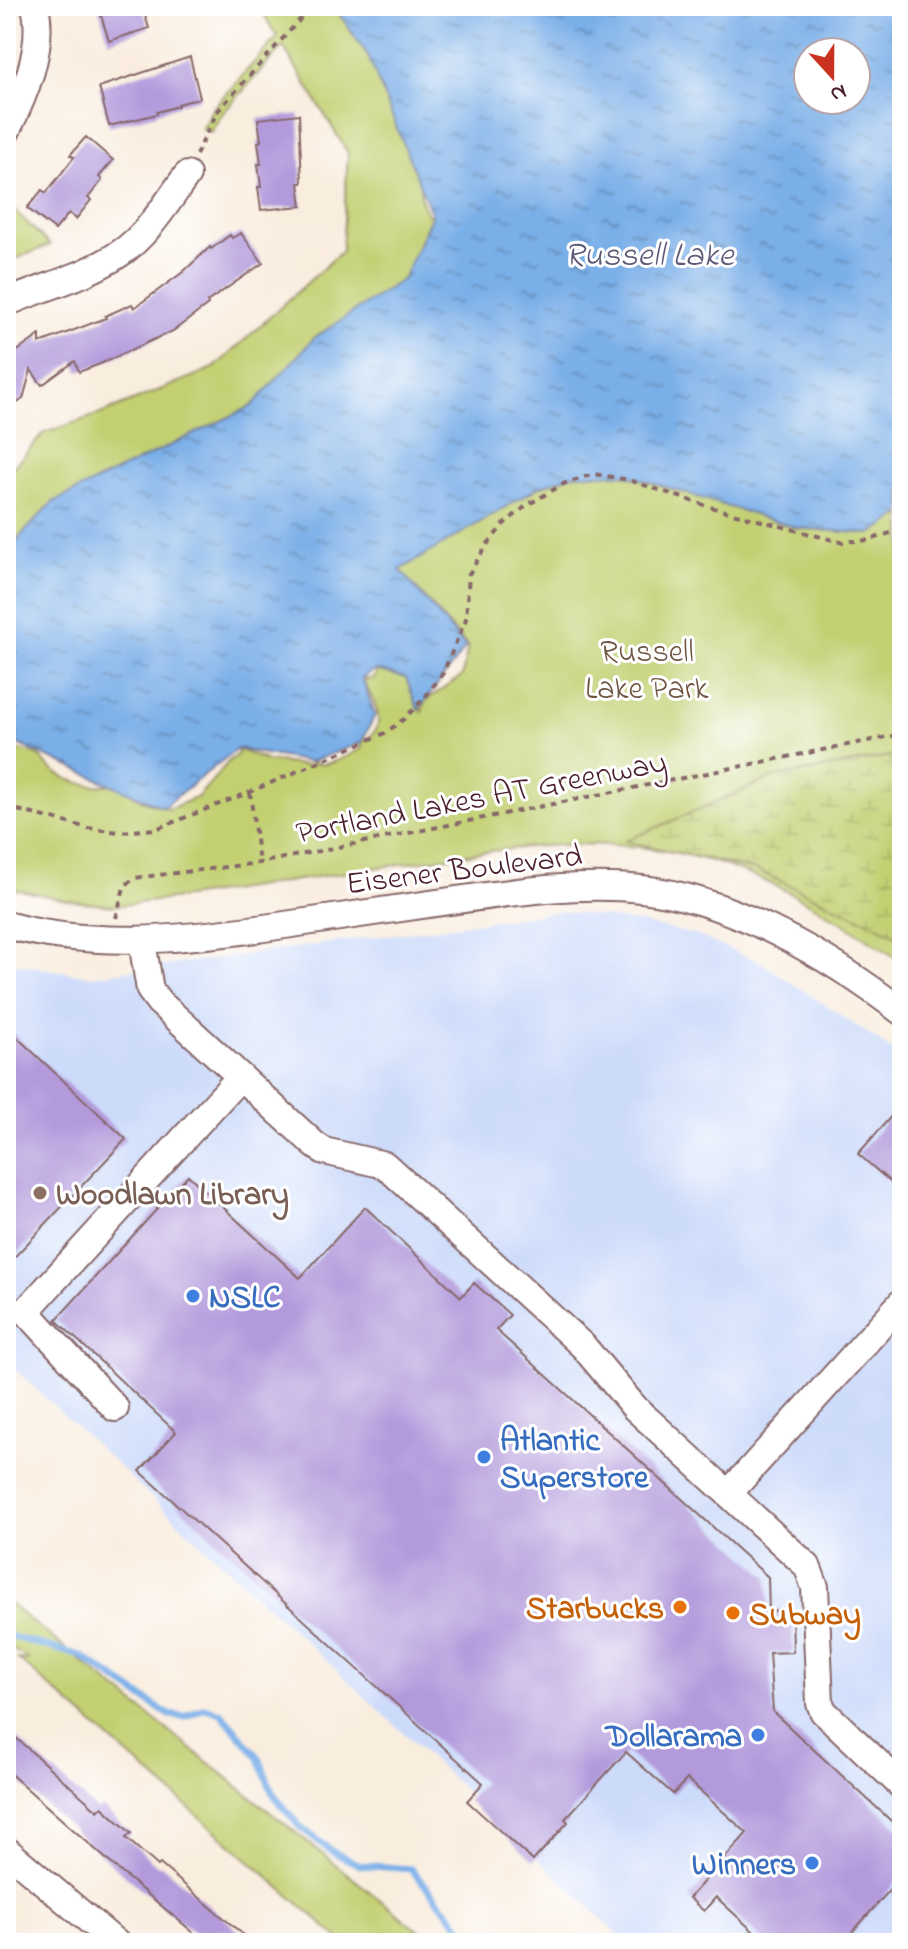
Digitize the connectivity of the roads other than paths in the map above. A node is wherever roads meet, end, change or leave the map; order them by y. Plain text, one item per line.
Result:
1 (35, 6) edge
2 (6, 132) edge
3 (187, 175) road end
4 (6, 303) edge
5 (6, 925) edge
6 (142, 941) junction
7 (902, 1012) edge
8 (240, 1077) junction
9 (902, 1302) edge
10 (115, 1408) dead end
11 (729, 1493) junction
12 (902, 1786) edge
13 (6, 1850) edge
14 (116, 1943) edge

1 - 2 street
3 - 4 street
5 - 6 street, Eisener Boulevard
6 - 7 street, Eisener Boulevard
6 - 8 street
8 - 10 street
8 - 11 street
9 - 11 street
11 - 12 street
13 - 14 street

